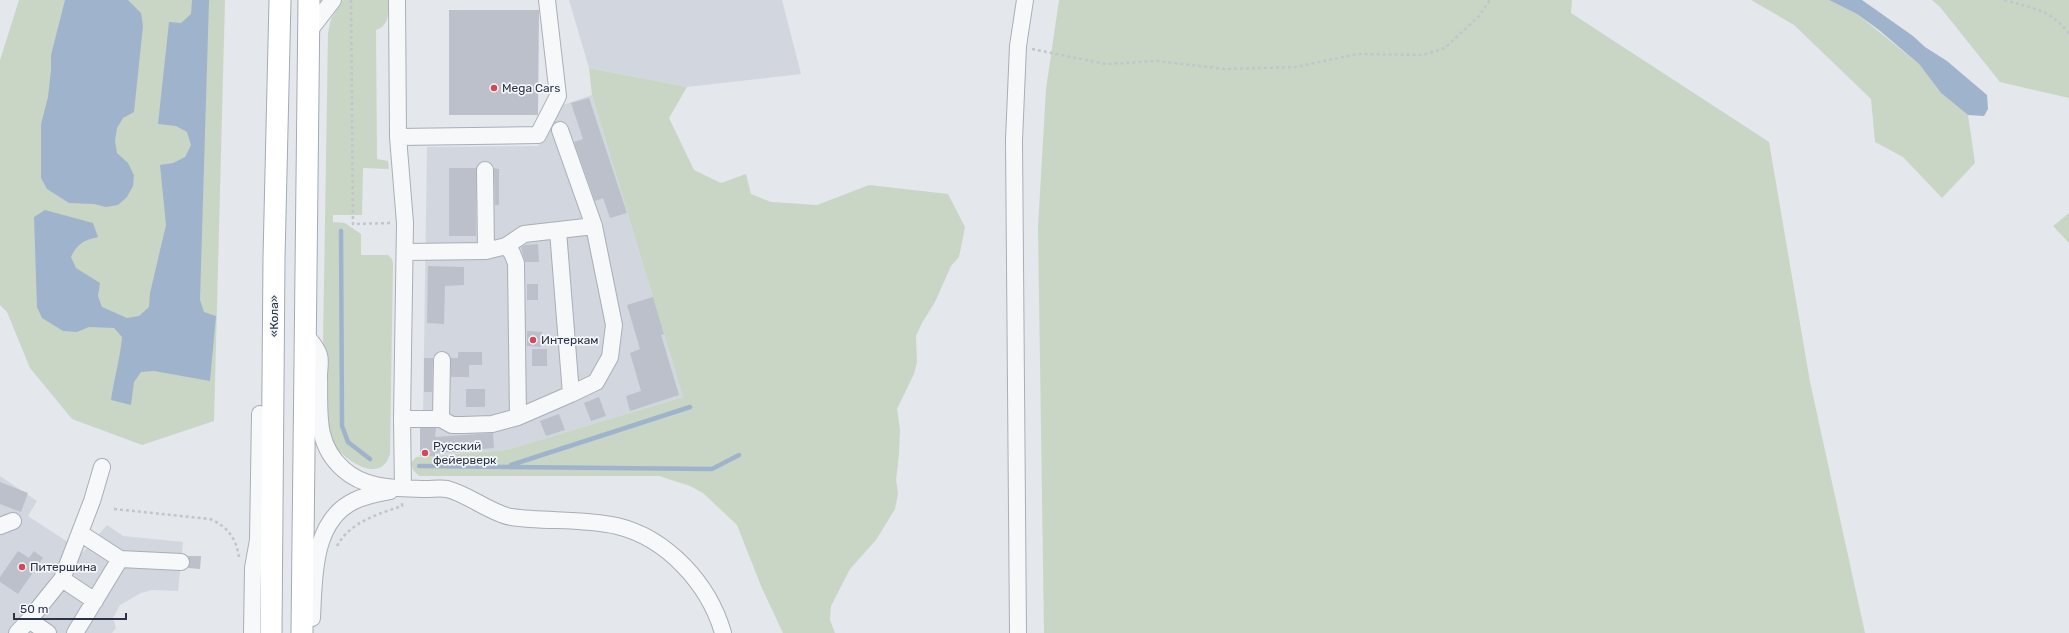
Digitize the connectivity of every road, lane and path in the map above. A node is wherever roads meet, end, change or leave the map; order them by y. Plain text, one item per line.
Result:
1 (280, 0) edge
2 (309, 0) edge
3 (333, 0) edge
4 (351, 0) edge
5 (397, 0) edge
6 (548, 0) edge
7 (1026, 0) edge
8 (1490, 0) edge
9 (2004, 0) edge
10 (309, 32) junction
11 (2069, 34) edge
12 (1018, 46) junction
13 (560, 130) dead end
14 (398, 137) junction
15 (485, 170) dead end
16 (405, 223) junction
17 (594, 226) junction
18 (558, 231) junction
19 (506, 246) junction
20 (486, 251) junction
21 (405, 252) junction
22 (306, 335) junction
23 (442, 360) dead end
24 (571, 394) junction
25 (260, 414) dead end
26 (518, 417) junction
27 (402, 419) junction
28 (441, 419) junction
29 (102, 467) dead end
30 (403, 488) junction
31 (114, 510) dead end
32 (219, 523) dead end
33 (80, 533) junction
34 (334, 552) dead end
35 (120, 559) junction
36 (181, 562) dead end
37 (62, 579) junction
38 (95, 601) junction
39 (29, 620) junction
40 (17, 633) edge
41 (48, 633) edge
42 (75, 633) edge
43 (252, 633) edge
44 (270, 633) edge
45 (302, 633) edge
46 (312, 633) edge
47 (723, 633) edge
48 (1018, 633) edge

1 - 44 main road, «Кола»
2 - 10 main road
3 - 10 street
4 - 16 path
5 - 14 street
6 - 14 street
7 - 12 street
8 - 12 path
9 - 11 path
10 - 22 main road
12 - 48 street
13 - 17 street
14 - 16 street
15 - 20 street
16 - 21 street
17 - 18 street
17 - 24 street
18 - 19 street
18 - 24 street
19 - 20 street
19 - 26 street
20 - 21 street
21 - 27 street
22 - 30 street
22 - 45 main road
23 - 28 street
24 - 26 street
25 - 43 street
26 - 28 street
27 - 28 street
27 - 30 street
29 - 33 street
30 - 34 path
30 - 46 street
30 - 47 street
31 - 32 path
33 - 35 street
33 - 37 street
35 - 36 street
35 - 38 street
37 - 38 street
37 - 39 street
38 - 42 street
39 - 40 street
39 - 41 street

